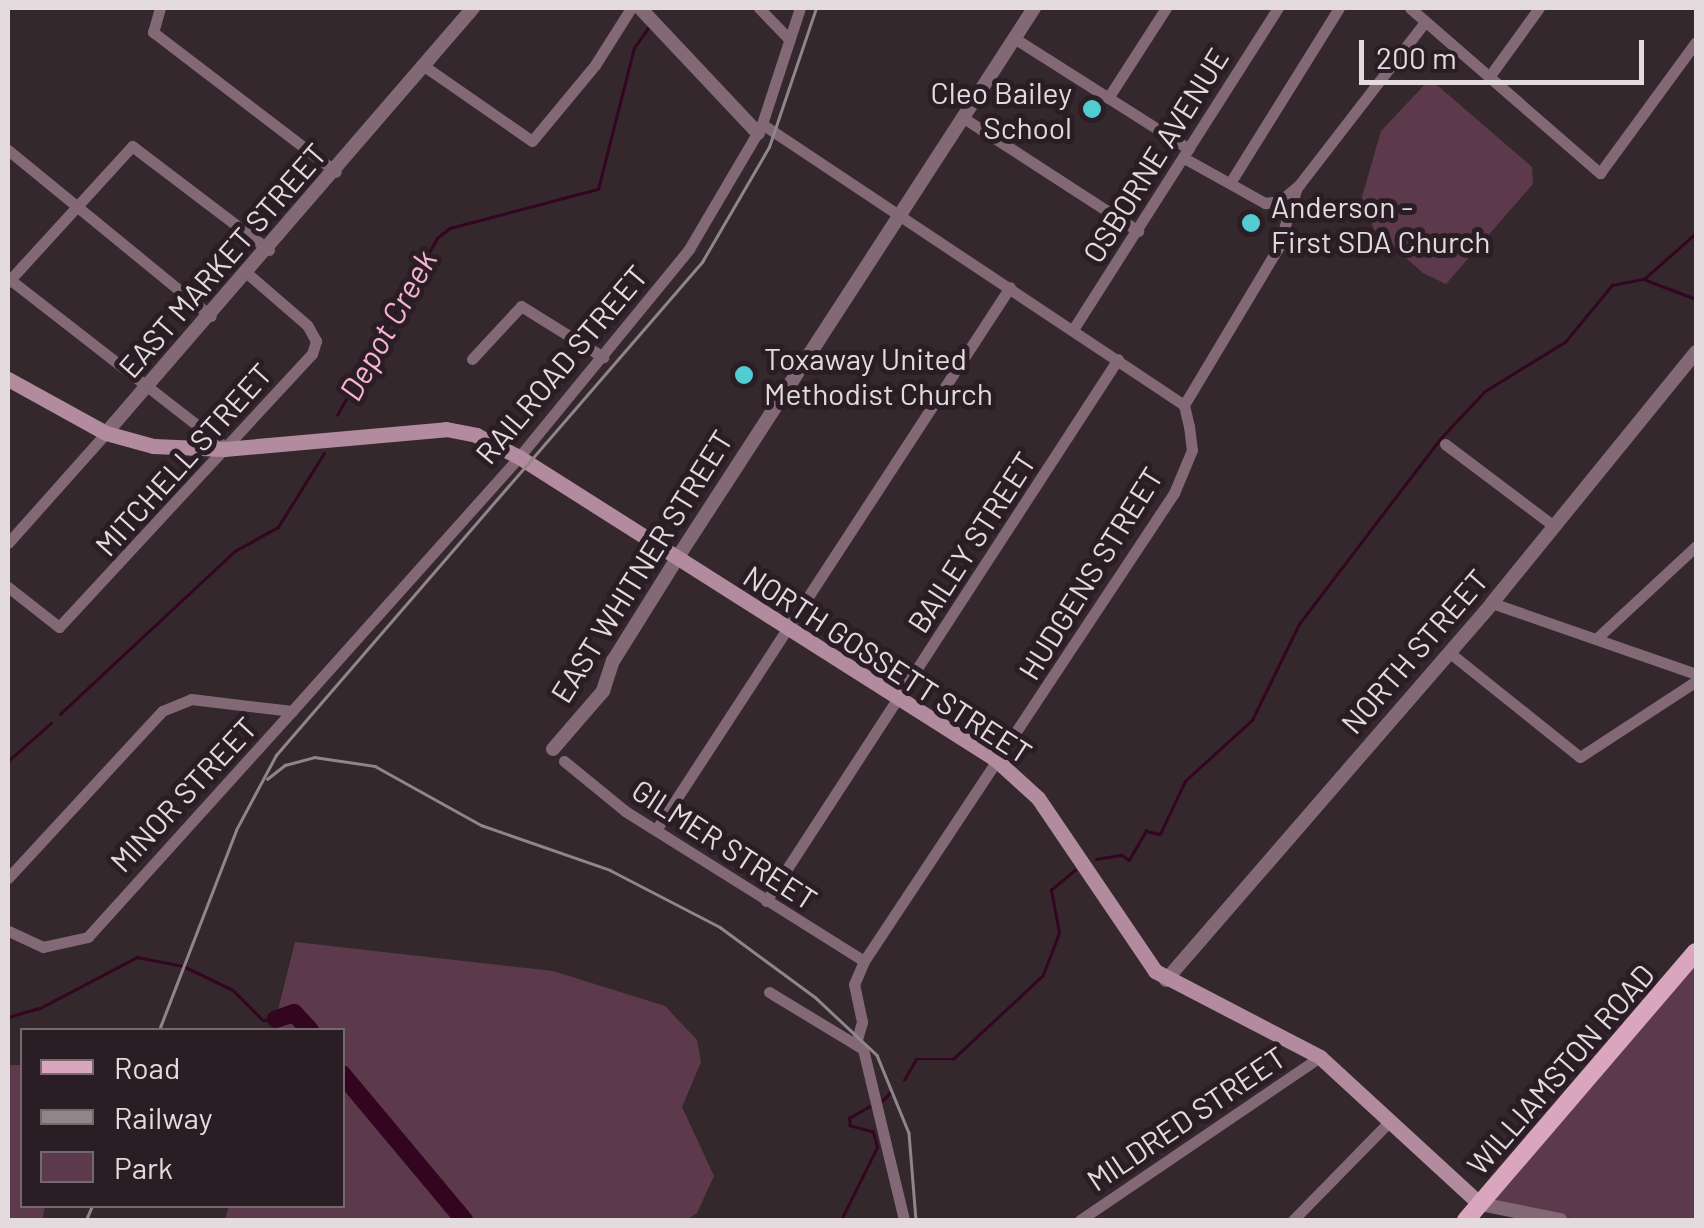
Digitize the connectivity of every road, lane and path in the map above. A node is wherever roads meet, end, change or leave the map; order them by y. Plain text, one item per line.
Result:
1 (160, 8) edge
2 (473, 8) edge
3 (631, 8) edge
4 (759, 8) edge
5 (800, 8) edge
6 (1034, 8) edge
7 (1166, 8) edge
8 (1278, 8) edge
9 (1339, 8) edge
10 (1410, 8) edge
11 (1539, 8) edge
12 (650, 19) edge
13 (1426, 22) junction
14 (1014, 38) junction
15 (789, 39) junction
16 (1696, 42) edge
17 (424, 66) junction
18 (1489, 77) junction
19 (1108, 98) junction
20 (962, 116) junction
21 (760, 129) junction
22 (8, 150) edge
23 (1186, 154) junction
24 (336, 172) junction
25 (1230, 183) junction
26 (1298, 187) junction
27 (77, 208) junction
28 (901, 215) junction
29 (1138, 231) junction
30 (268, 250) junction
31 (248, 274) junction
32 (8, 280) edge
33 (1010, 286) junction
34 (211, 316) junction
35 (1074, 328) junction
36 (1696, 352) edge
37 (603, 357) junction
38 (472, 358) dead end
39 (1118, 360) junction
40 (8, 379) edge
41 (151, 384) junction
42 (1184, 405) junction
43 (106, 433) junction
44 (1445, 444) dead end
45 (228, 449) junction
46 (519, 457) junction
47 (1554, 526) junction
48 (8, 543) edge
49 (1696, 546) edge
50 (676, 560) junction
51 (8, 587) edge
52 (1492, 604) junction
53 (786, 631) junction
54 (1596, 639) junction
55 (1450, 652) junction
56 (1696, 678) edge
57 (898, 700) junction
58 (292, 710) junction
59 (553, 749) dead end
60 (564, 761) dead end
61 (998, 762) junction
62 (656, 830) junction
63 (8, 878) edge
64 (766, 901) junction
65 (8, 932) edge
66 (1696, 952) edge
67 (864, 961) junction
68 (1166, 980) junction
69 (769, 992) dead end
70 (856, 1040) junction
71 (1320, 1057) junction
72 (1390, 1122) junction
73 (1480, 1204) junction
74 (904, 1220) edge
75 (1080, 1220) edge
76 (1293, 1220) edge
77 (1466, 1220) edge
78 (1560, 1220) edge

1 - 24 street
2 - 17 street, EAST MARKET STREET
3 - 17 street
4 - 15 street
5 - 15 street, RAILROAD STREET
6 - 14 street, EAST WHITNER STREET
7 - 19 street
8 - 23 street, OSBORNE AVENUE
9 - 25 street
10 - 13 street
11 - 18 street
12 - 21 street
13 - 18 street
13 - 26 street
14 - 19 street
14 - 20 street, EAST WHITNER STREET
15 - 21 street, RAILROAD STREET
16 - 18 street
17 - 24 street, EAST MARKET STREET
19 - 23 street
20 - 28 street, EAST WHITNER STREET
20 - 29 street
21 - 28 street
21 - 37 street, RAILROAD STREET
22 - 27 street
23 - 25 street
23 - 29 street, OSBORNE AVENUE
24 - 30 street, EAST MARKET STREET
25 - 26 street
26 - 42 street
27 - 30 street
27 - 32 street
27 - 34 street
28 - 33 street
28 - 50 street, EAST WHITNER STREET
29 - 35 street, OSBORNE AVENUE
30 - 31 street, EAST MARKET STREET
31 - 34 street, EAST MARKET STREET
31 - 45 street, MITCHELL STREET
32 - 41 street
33 - 35 street
33 - 53 street
34 - 41 street, EAST MARKET STREET
35 - 39 street
36 - 47 street, NORTH STREET
37 - 38 street
37 - 46 street, RAILROAD STREET
39 - 42 street
39 - 57 street, BAILEY STREET
40 - 43 main road, NORTH GOSSETT STREET
41 - 43 street, EAST MARKET STREET
41 - 45 street
42 - 61 street, HUDGENS STREET
43 - 45 main road, NORTH GOSSETT STREET
43 - 48 street, EAST MARKET STREET
44 - 47 street
45 - 46 main road, NORTH GOSSETT STREET
45 - 51 street, MITCHELL STREET
46 - 50 main road, NORTH GOSSETT STREET
46 - 58 street, RAILROAD STREET
47 - 52 street, NORTH STREET
49 - 54 street
50 - 53 main road, NORTH GOSSETT STREET
50 - 59 street, EAST WHITNER STREET
52 - 54 street
52 - 55 street, NORTH STREET
53 - 57 main road, NORTH GOSSETT STREET
53 - 62 street
54 - 56 street
55 - 56 street
55 - 68 street, NORTH STREET
57 - 61 main road, NORTH GOSSETT STREET
57 - 64 street, BAILEY STREET
58 - 63 street, MINOR STREET
58 - 65 street, MINOR STREET
60 - 62 street, GILMER STREET
61 - 67 street, HUDGENS STREET
61 - 68 main road, NORTH GOSSETT STREET
62 - 64 street, GILMER STREET
64 - 67 street, GILMER STREET
66 - 73 main road, WILLIAMSTON ROAD
67 - 70 street, HUDGENS STREET
68 - 71 main road, NORTH GOSSETT STREET
69 - 70 street
70 - 74 street
71 - 72 main road, NORTH GOSSETT STREET
71 - 75 street, MILDRED STREET
72 - 73 main road, NORTH GOSSETT STREET
72 - 76 street
73 - 77 main road, WILLIAMSTON ROAD
73 - 78 street

